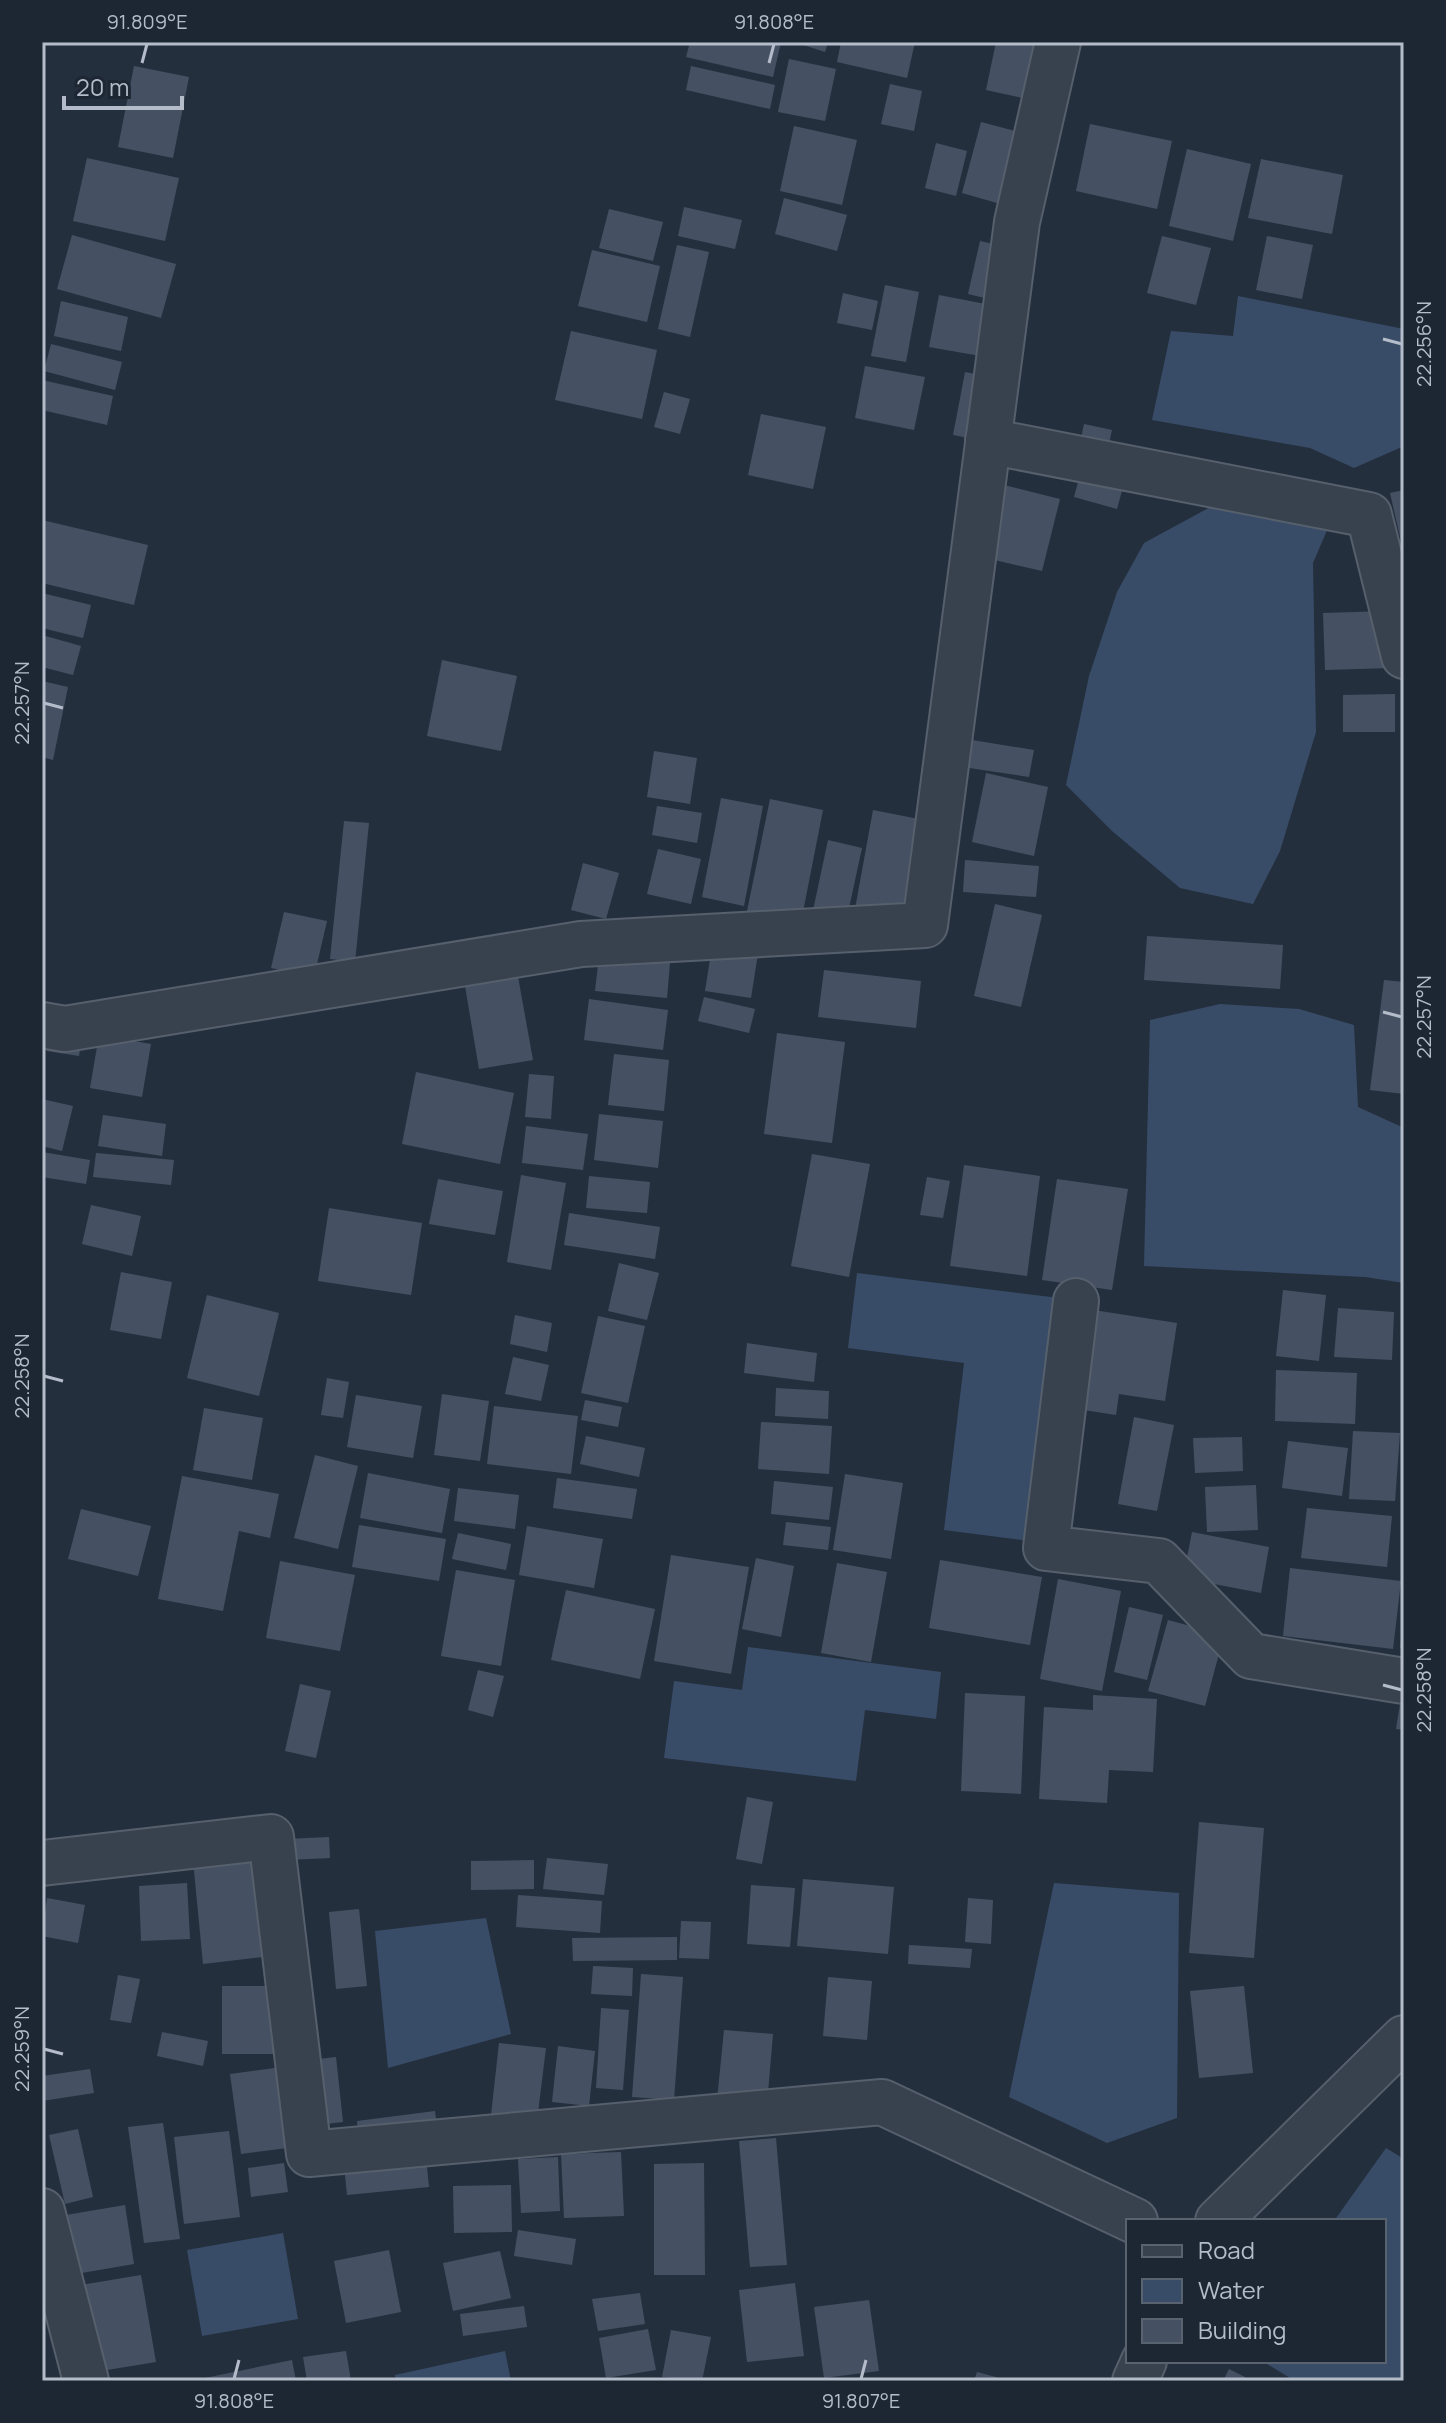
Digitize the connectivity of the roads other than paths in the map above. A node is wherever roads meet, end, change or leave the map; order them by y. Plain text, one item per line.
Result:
1 (1058, 42) edge
2 (988, 441) junction
3 (1404, 656) edge
4 (42, 1025) edge
5 (1076, 1301) dead end
6 (1404, 1681) edge
7 (42, 1863) edge
8 (1404, 2038) edge
9 (42, 2211) edge
10 (1131, 2219) edge
11 (1220, 2219) edge
12 (86, 2381) edge

1 - 2 street
2 - 3 street
2 - 4 street
5 - 6 street
7 - 10 street
8 - 11 street
9 - 12 street

